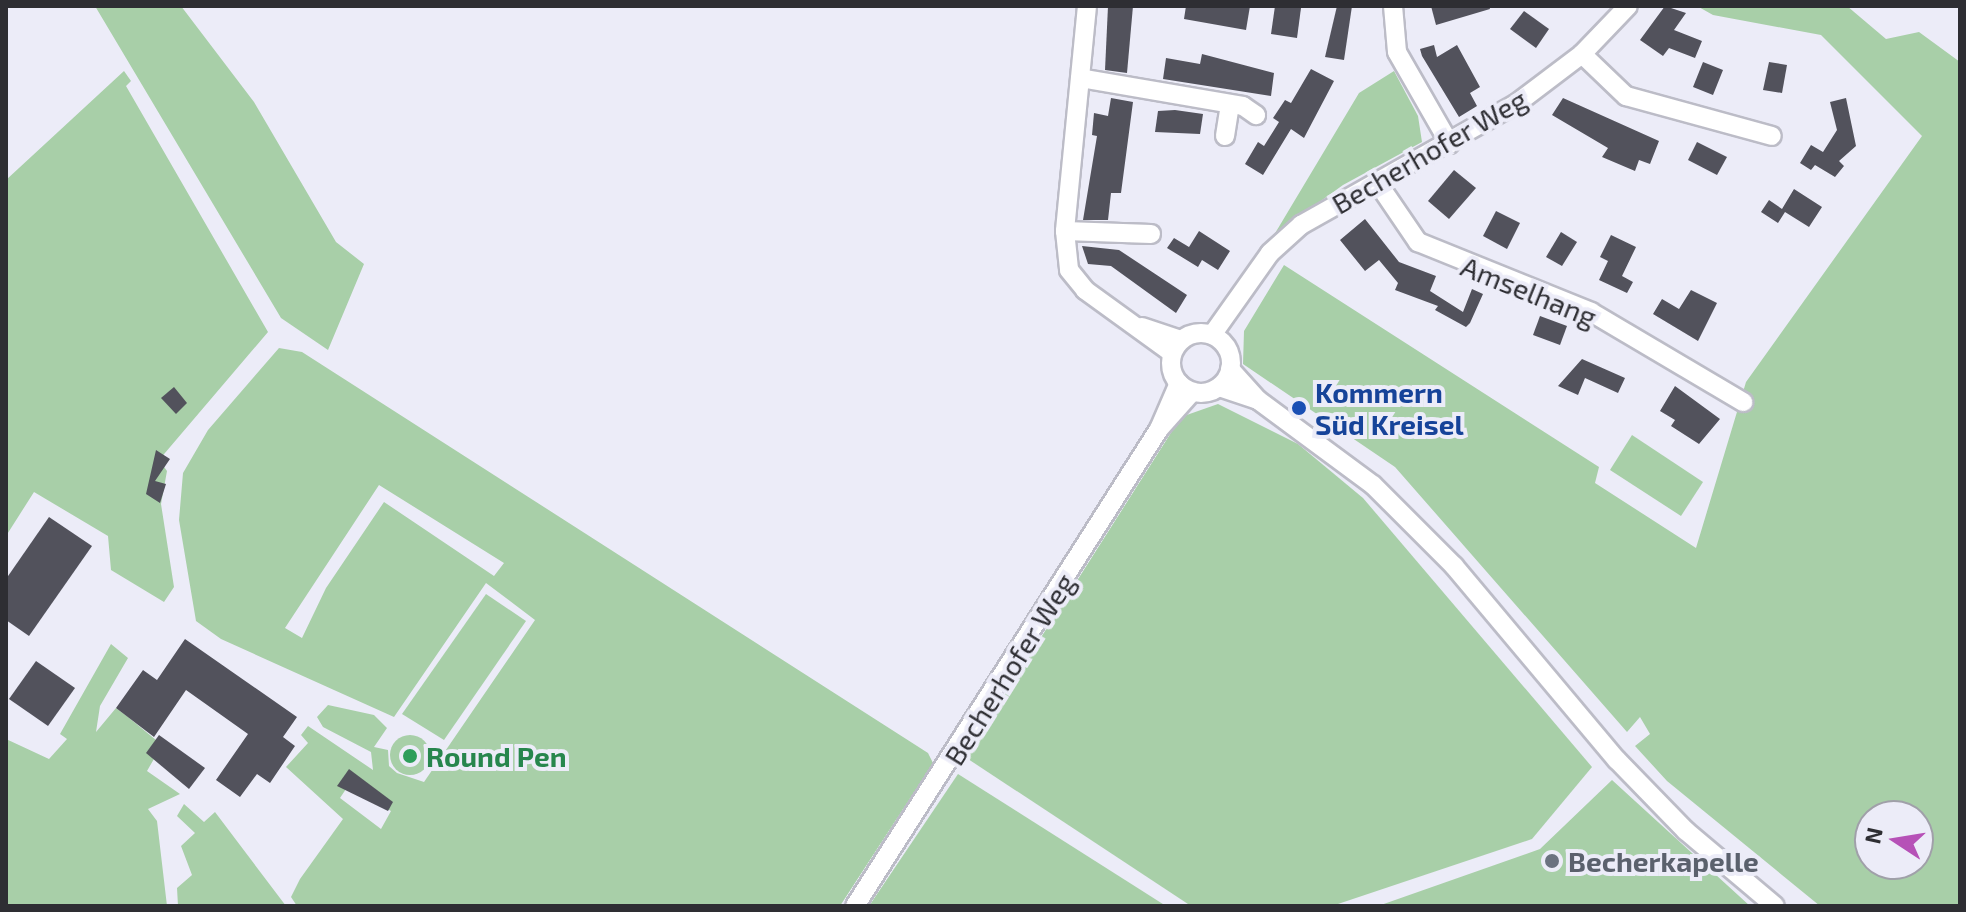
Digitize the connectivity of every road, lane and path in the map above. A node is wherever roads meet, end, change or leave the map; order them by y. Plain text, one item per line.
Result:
1 (1087, 6) edge
2 (1393, 6) edge
3 (1628, 6) edge
4 (1582, 54) junction
5 (1080, 78) junction
6 (1230, 104) junction
7 (1256, 115) dead end
8 (1225, 136) dead end
9 (1772, 136) dead end
10 (1450, 144) junction
11 (1377, 182) junction
12 (1065, 231) junction
13 (1151, 234) dead end
14 (1219, 340) junction
15 (1177, 347) junction
16 (1230, 369) junction
17 (1219, 387) junction
18 (1185, 388) junction
19 (1258, 400) junction
20 (1743, 402) dead end
21 (855, 906) edge
22 (1775, 906) edge

1 - 5 street
2 - 10 street
3 - 4 street, Becherhofer Weg
4 - 9 street
4 - 10 street, Becherhofer Weg
5 - 6 street
5 - 12 street
6 - 7 street
6 - 8 street
10 - 11 street, Becherhofer Weg
11 - 14 street, Becherhofer Weg
11 - 20 street, Amselhang
12 - 13 street
12 - 15 street
14 - 15 street
14 - 16 street
15 - 18 street
16 - 17 street
16 - 19 street
17 - 18 street
17 - 19 street
18 - 21 street, Becherhofer Weg
19 - 22 street

